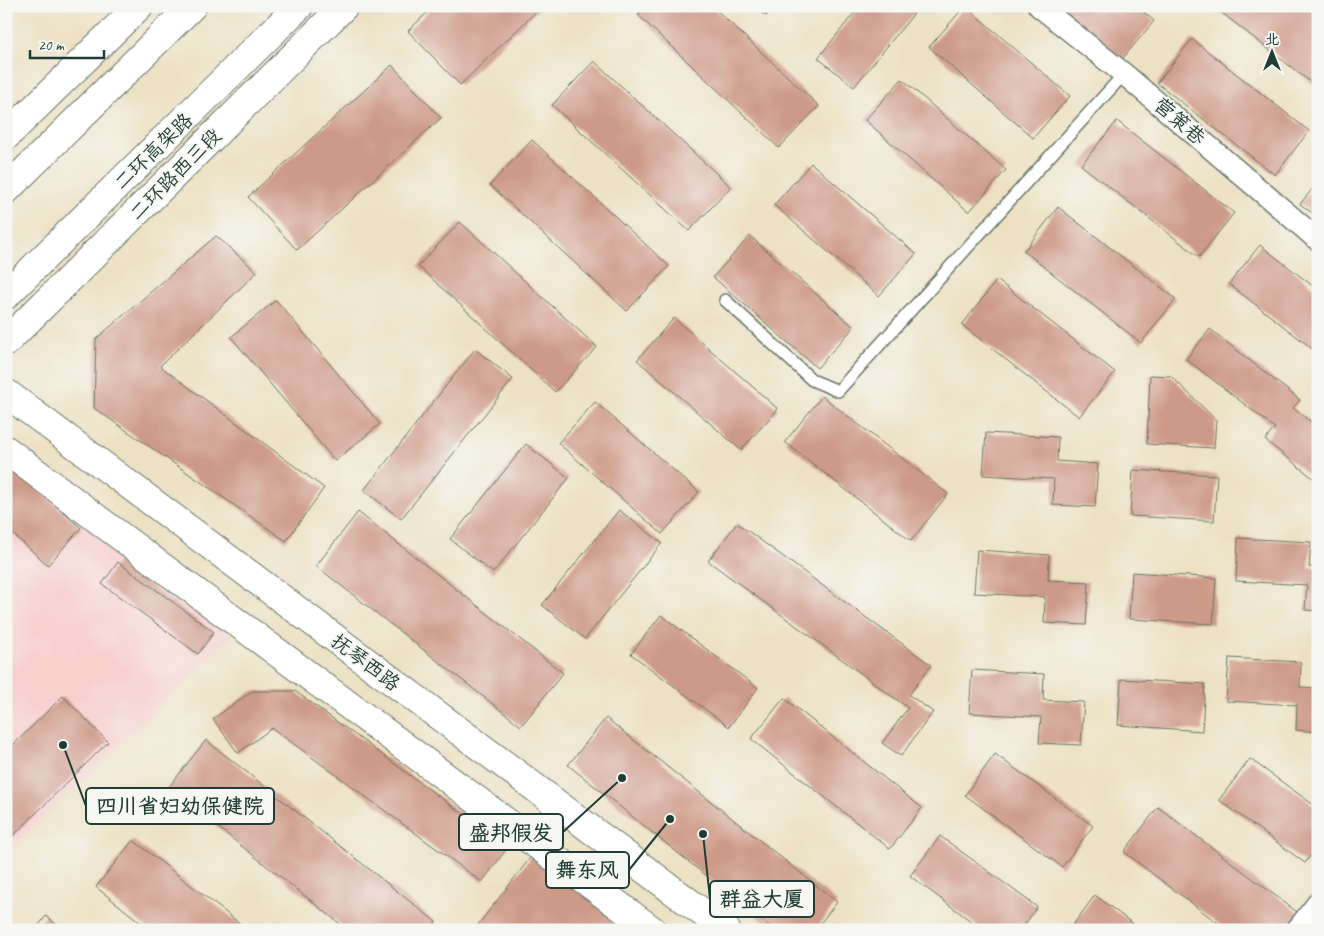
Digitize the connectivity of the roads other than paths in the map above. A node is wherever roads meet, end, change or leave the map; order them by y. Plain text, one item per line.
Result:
1 (139, 6) edge
2 (192, 6) edge
3 (299, 6) edge
4 (344, 6) edge
5 (1039, 6) edge
6 (1124, 74) junction
7 (6, 136) edge
8 (6, 190) edge
9 (1318, 240) edge
10 (6, 295) edge
11 (725, 300) dead end
12 (6, 342) edge
13 (6, 393) edge
14 (6, 450) edge
15 (1318, 903) edge
16 (652, 930) edge
17 (726, 930) edge
18 (1297, 930) edge

1 - 7 main road
2 - 8 main road
3 - 10 main road, 二环高架路
4 - 12 main road, 二环路西三段
5 - 6 street, 营策巷
6 - 9 street, 营策巷
6 - 11 lane
13 - 17 main road, 抚琴西路
14 - 16 main road
15 - 18 street

